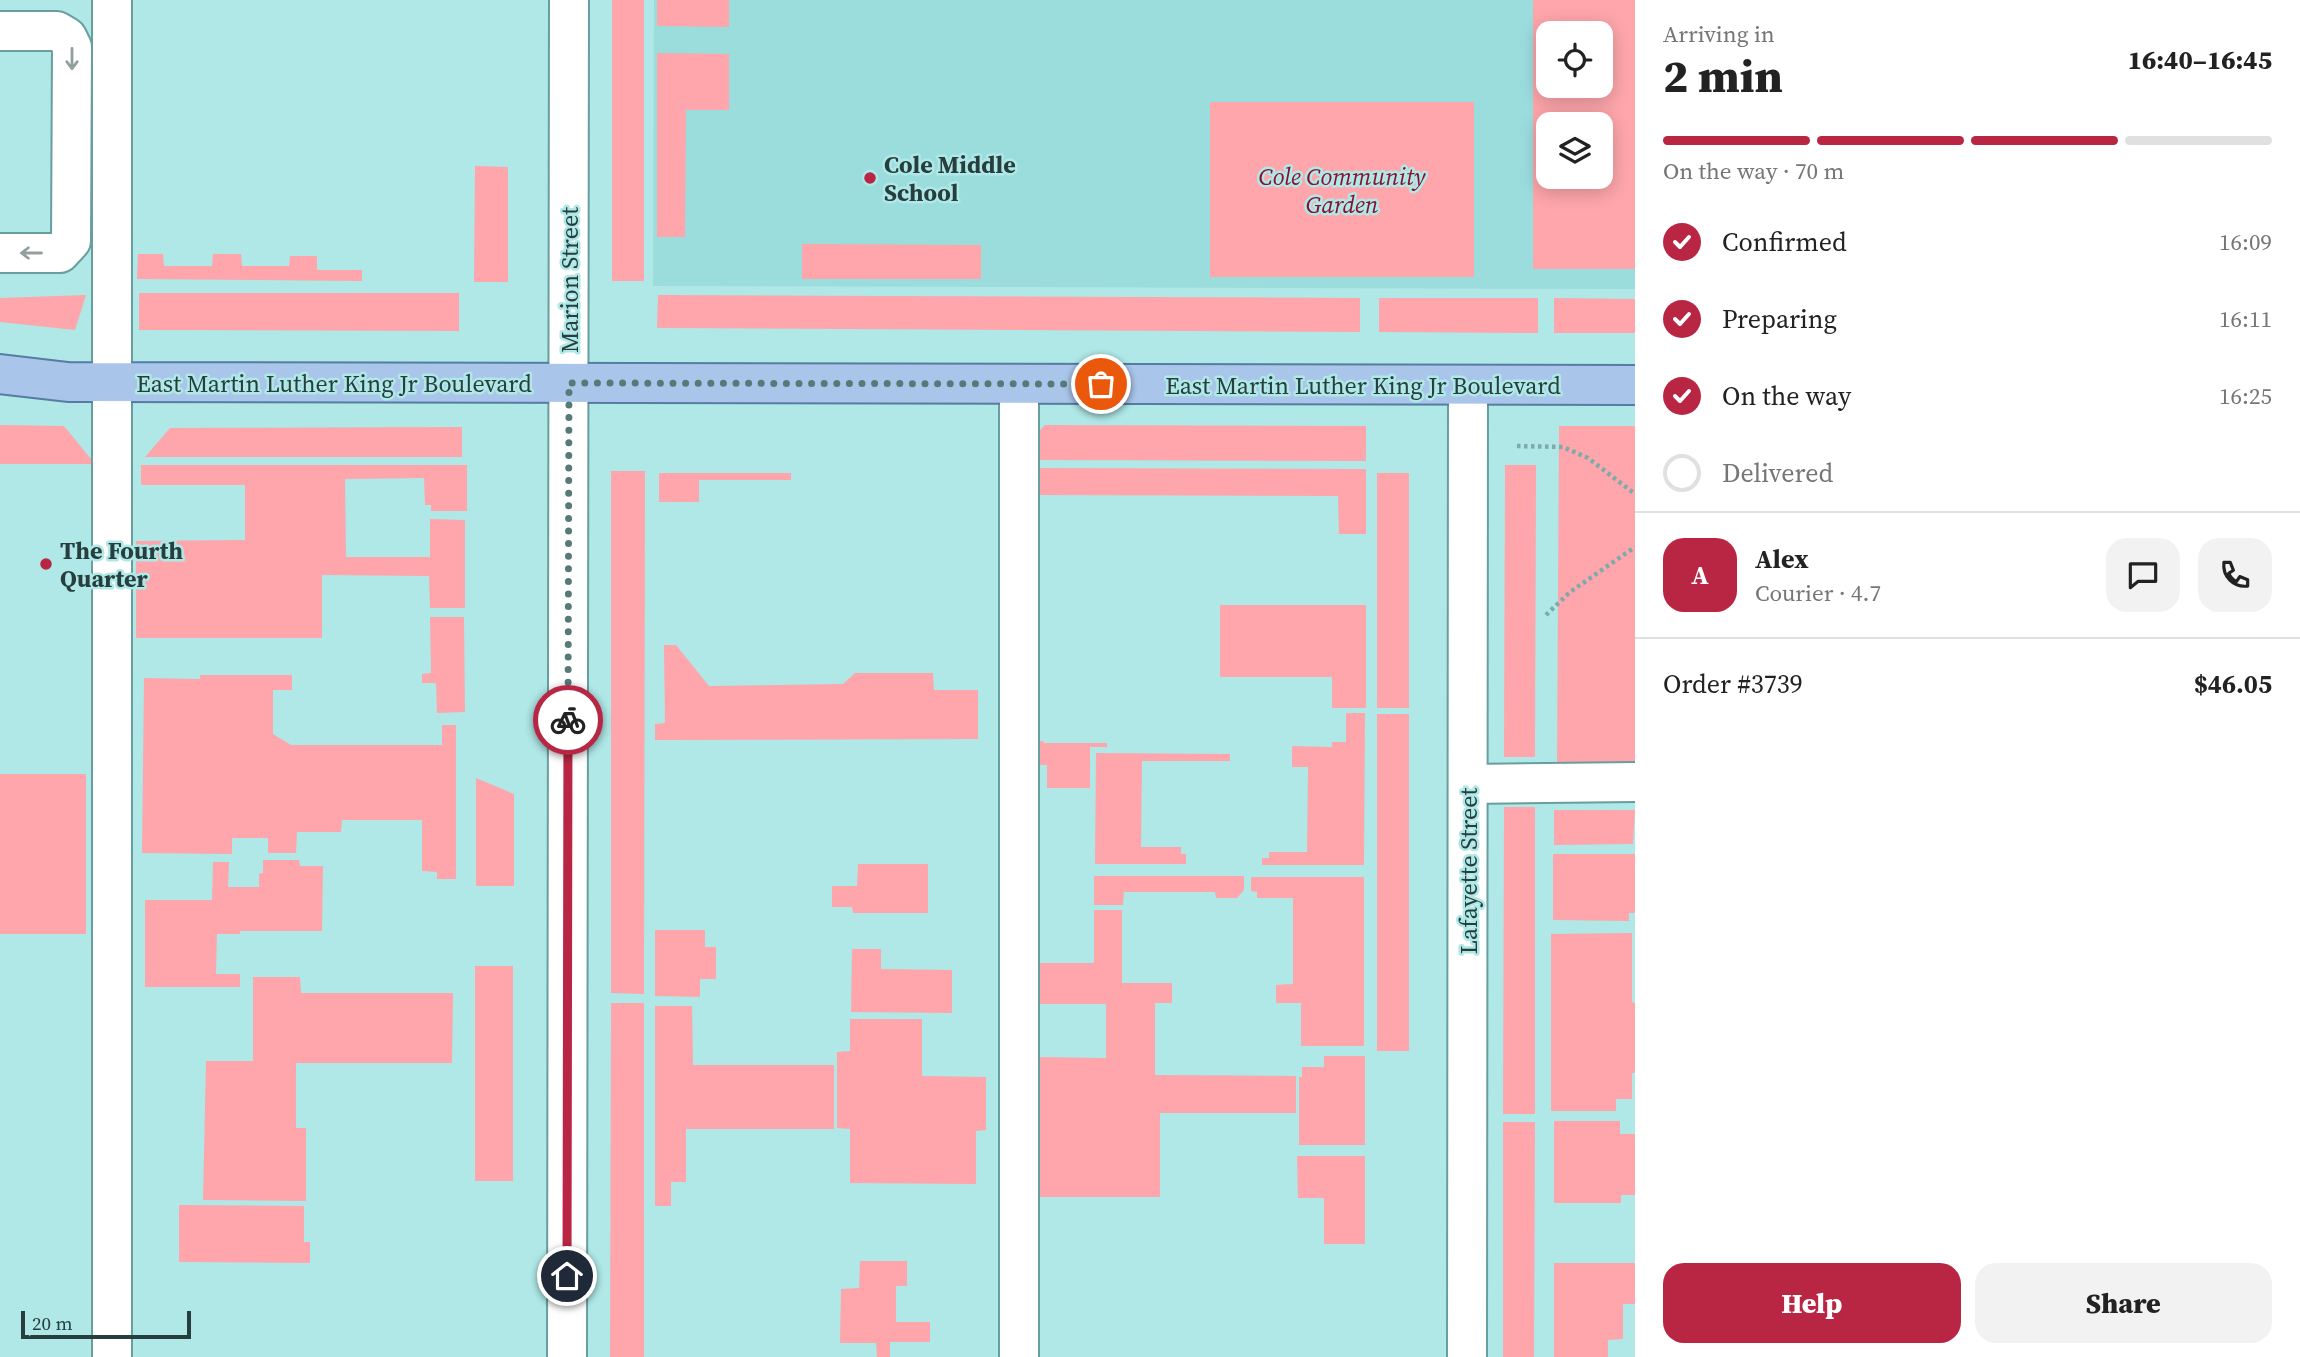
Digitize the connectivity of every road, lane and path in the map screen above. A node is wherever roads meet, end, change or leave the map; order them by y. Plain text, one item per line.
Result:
1 (112, 0) edge
2 (569, 0) edge
3 (0, 31) edge
4 (0, 253) edge
5 (0, 374) edge
6 (112, 382) junction
7 (569, 383) junction
8 (1019, 384) junction
9 (1468, 385) junction
10 (1635, 385) edge
11 (1511, 446) dead end
12 (1635, 494) edge
13 (1635, 547) edge
14 (1546, 615) dead end
15 (1635, 782) edge
16 (1468, 784) junction
17 (111, 1357) edge
18 (567, 1357) edge
19 (1019, 1357) edge
20 (1467, 1357) edge

1 - 6 street
2 - 7 street, Marion Street
3 -> 4 street
5 - 6 main road, East Martin Luther King Jr Boulevard
6 - 7 main road, East Martin Luther King Jr Boulevard
6 - 17 street
7 - 8 main road, East Martin Luther King Jr Boulevard
7 - 18 street, Marion Street
8 - 9 main road, East Martin Luther King Jr Boulevard
8 - 19 street
9 - 10 main road, East Martin Luther King Jr Boulevard
9 - 16 street, Lafayette Street
11 - 12 path
13 - 14 path
15 - 16 street
16 - 20 street, Lafayette Street

